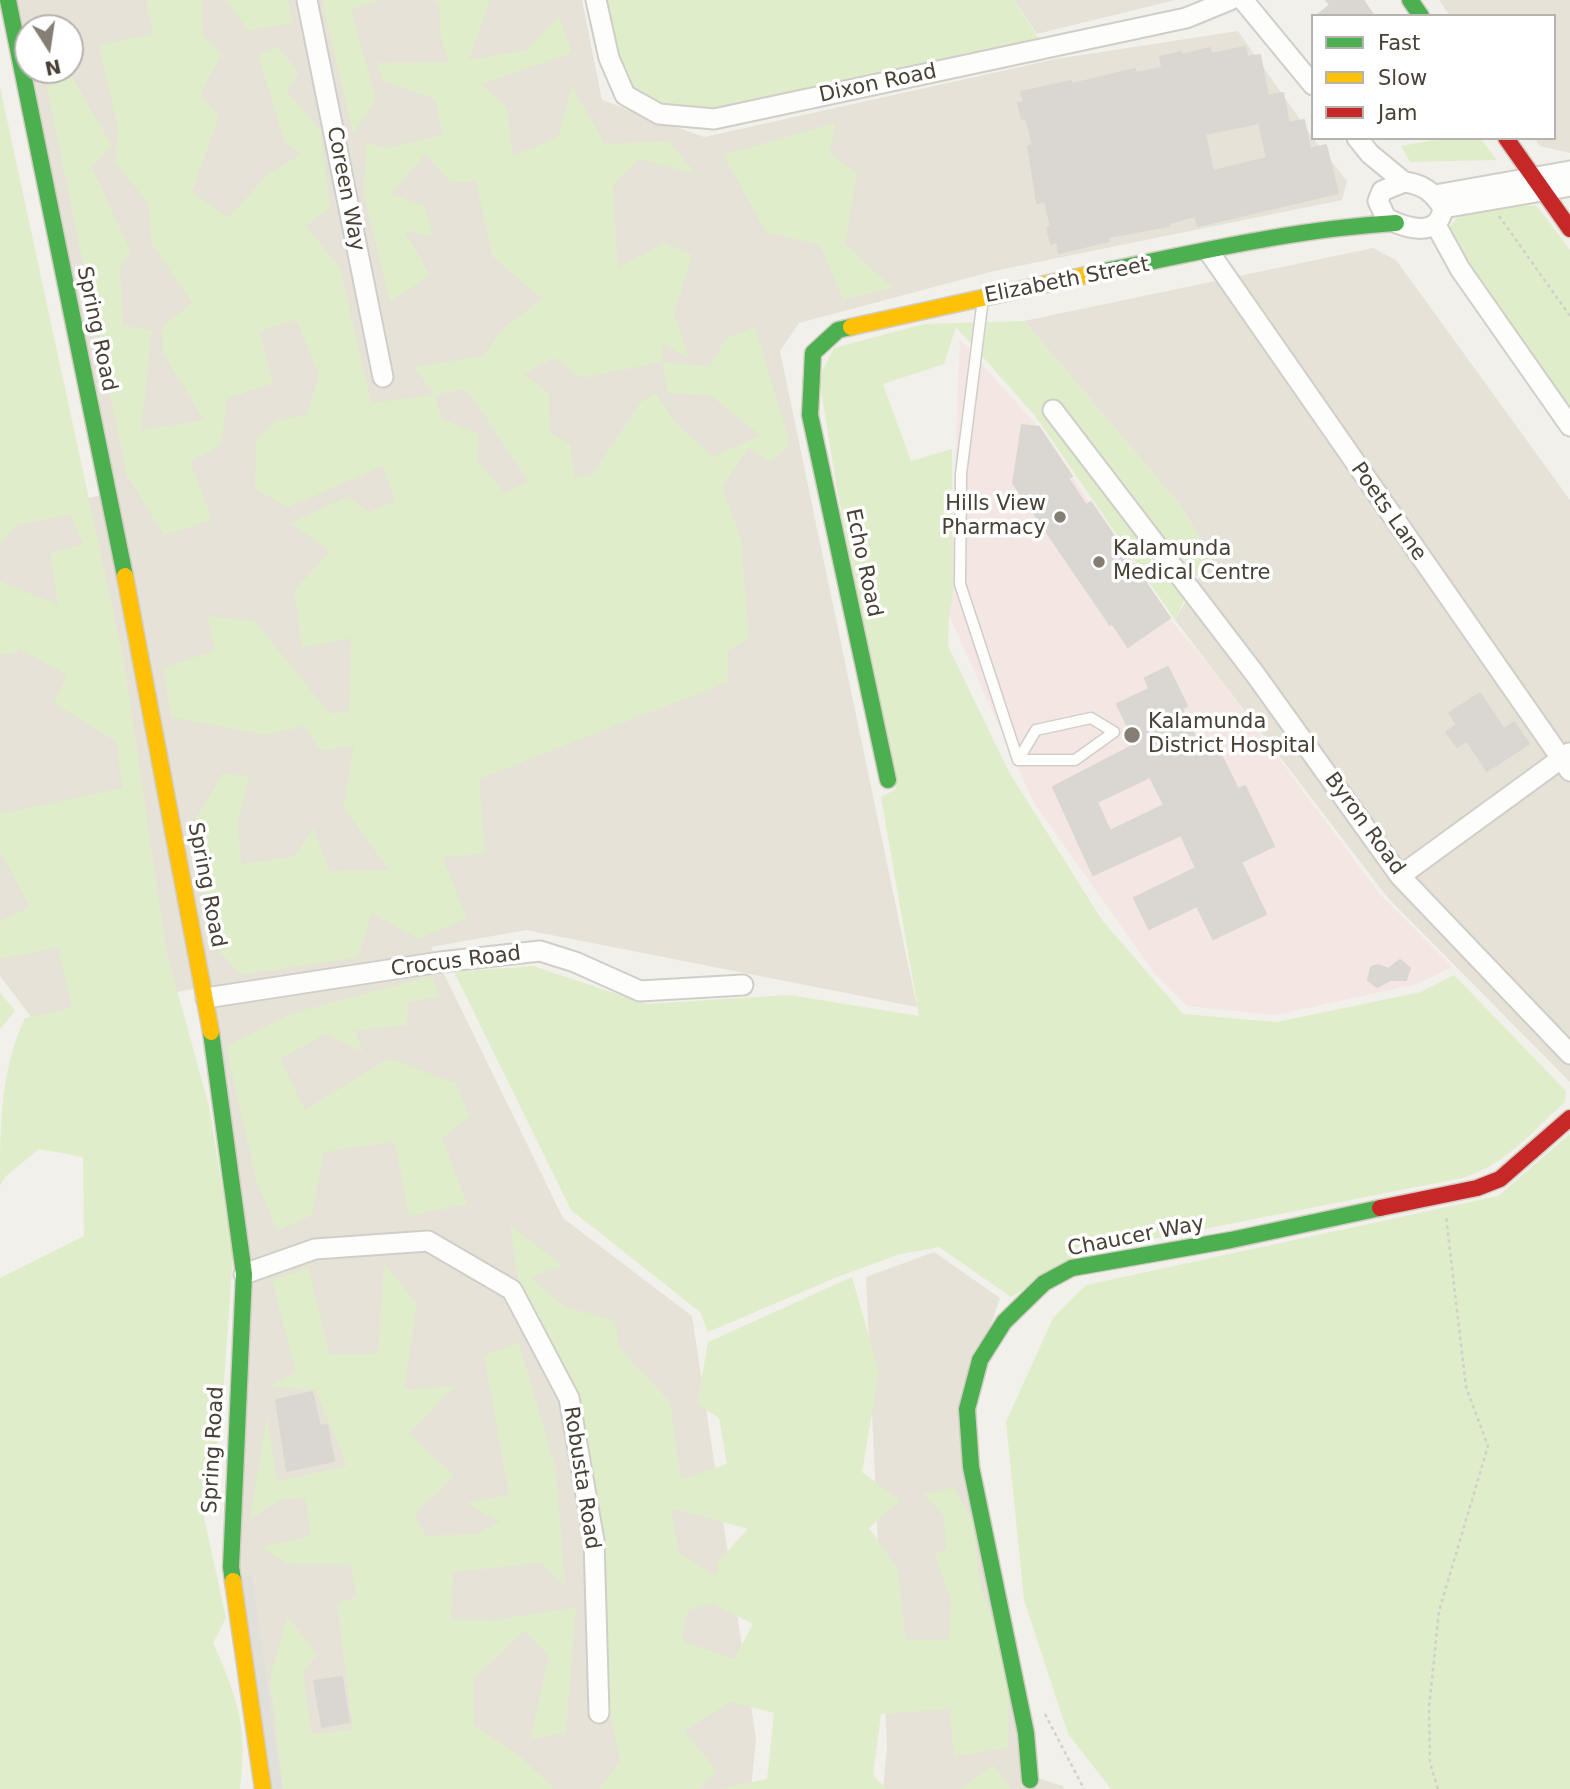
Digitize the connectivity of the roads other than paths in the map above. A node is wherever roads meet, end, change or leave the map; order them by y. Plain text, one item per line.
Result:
1 (8, 0) edge
2 (307, 0) edge
3 (596, 0) edge
4 (1230, 0) edge
5 (1243, 0) edge
6 (1311, 83) edge
7 (1359, 140) edge
8 (1507, 140) edge
9 (1370, 154) junction
10 (1570, 171) edge
11 (1404, 182) junction
12 (1539, 185) junction
13 (1570, 186) edge
14 (1380, 196) junction
15 (1433, 214) junction
16 (1396, 223) junction
17 (1329, 227) junction
18 (1570, 229) edge
19 (1209, 252) junction
20 (983, 297) junction
21 (813, 353) joint
22 (383, 377) dead end
23 (1053, 410) dead end
24 (1570, 426) edge
25 (1018, 760) junction
26 (1567, 761) edge
27 (888, 780) dead end
28 (1400, 876) junction
29 (743, 985) dead end
30 (206, 998) junction
31 (1570, 1054) edge
32 (1570, 1118) edge
33 (244, 1274) junction
34 (599, 1713) dead end
35 (1030, 1780) dead end
36 (262, 1789) edge

1 - 30 street, Spring Road
2 - 22 street, Coreen Way
3 - 4 street, Dixon Road
5 - 6 street
7 - 9 street
8 - 12 street
9 - 11 street
9 - 14 street
10 - 12 street
11 - 14 street, Elizabeth Street
11 - 15 street
12 - 13 street
12 - 15 street
12 - 15 street
12 - 18 street
14 - 16 street
14 - 17 street, Elizabeth Street
15 - 16 street
15 - 24 street
16 - 17 street, Elizabeth Street
17 - 19 street, Elizabeth Street
19 - 20 street, Elizabeth Street
19 - 26 street, Poets Lane
20 - 21 street, Elizabeth Street
20 - 25 lane
21 - 27 street, Echo Road
23 - 28 street, Byron Road
25 - 25 lane
26 - 28 street
28 - 31 street, Byron Road
29 - 30 street, Crocus Road
30 - 33 street, Spring Road
32 - 35 street, Chaucer Way
33 - 34 street, Robusta Road
33 - 36 street, Spring Road

